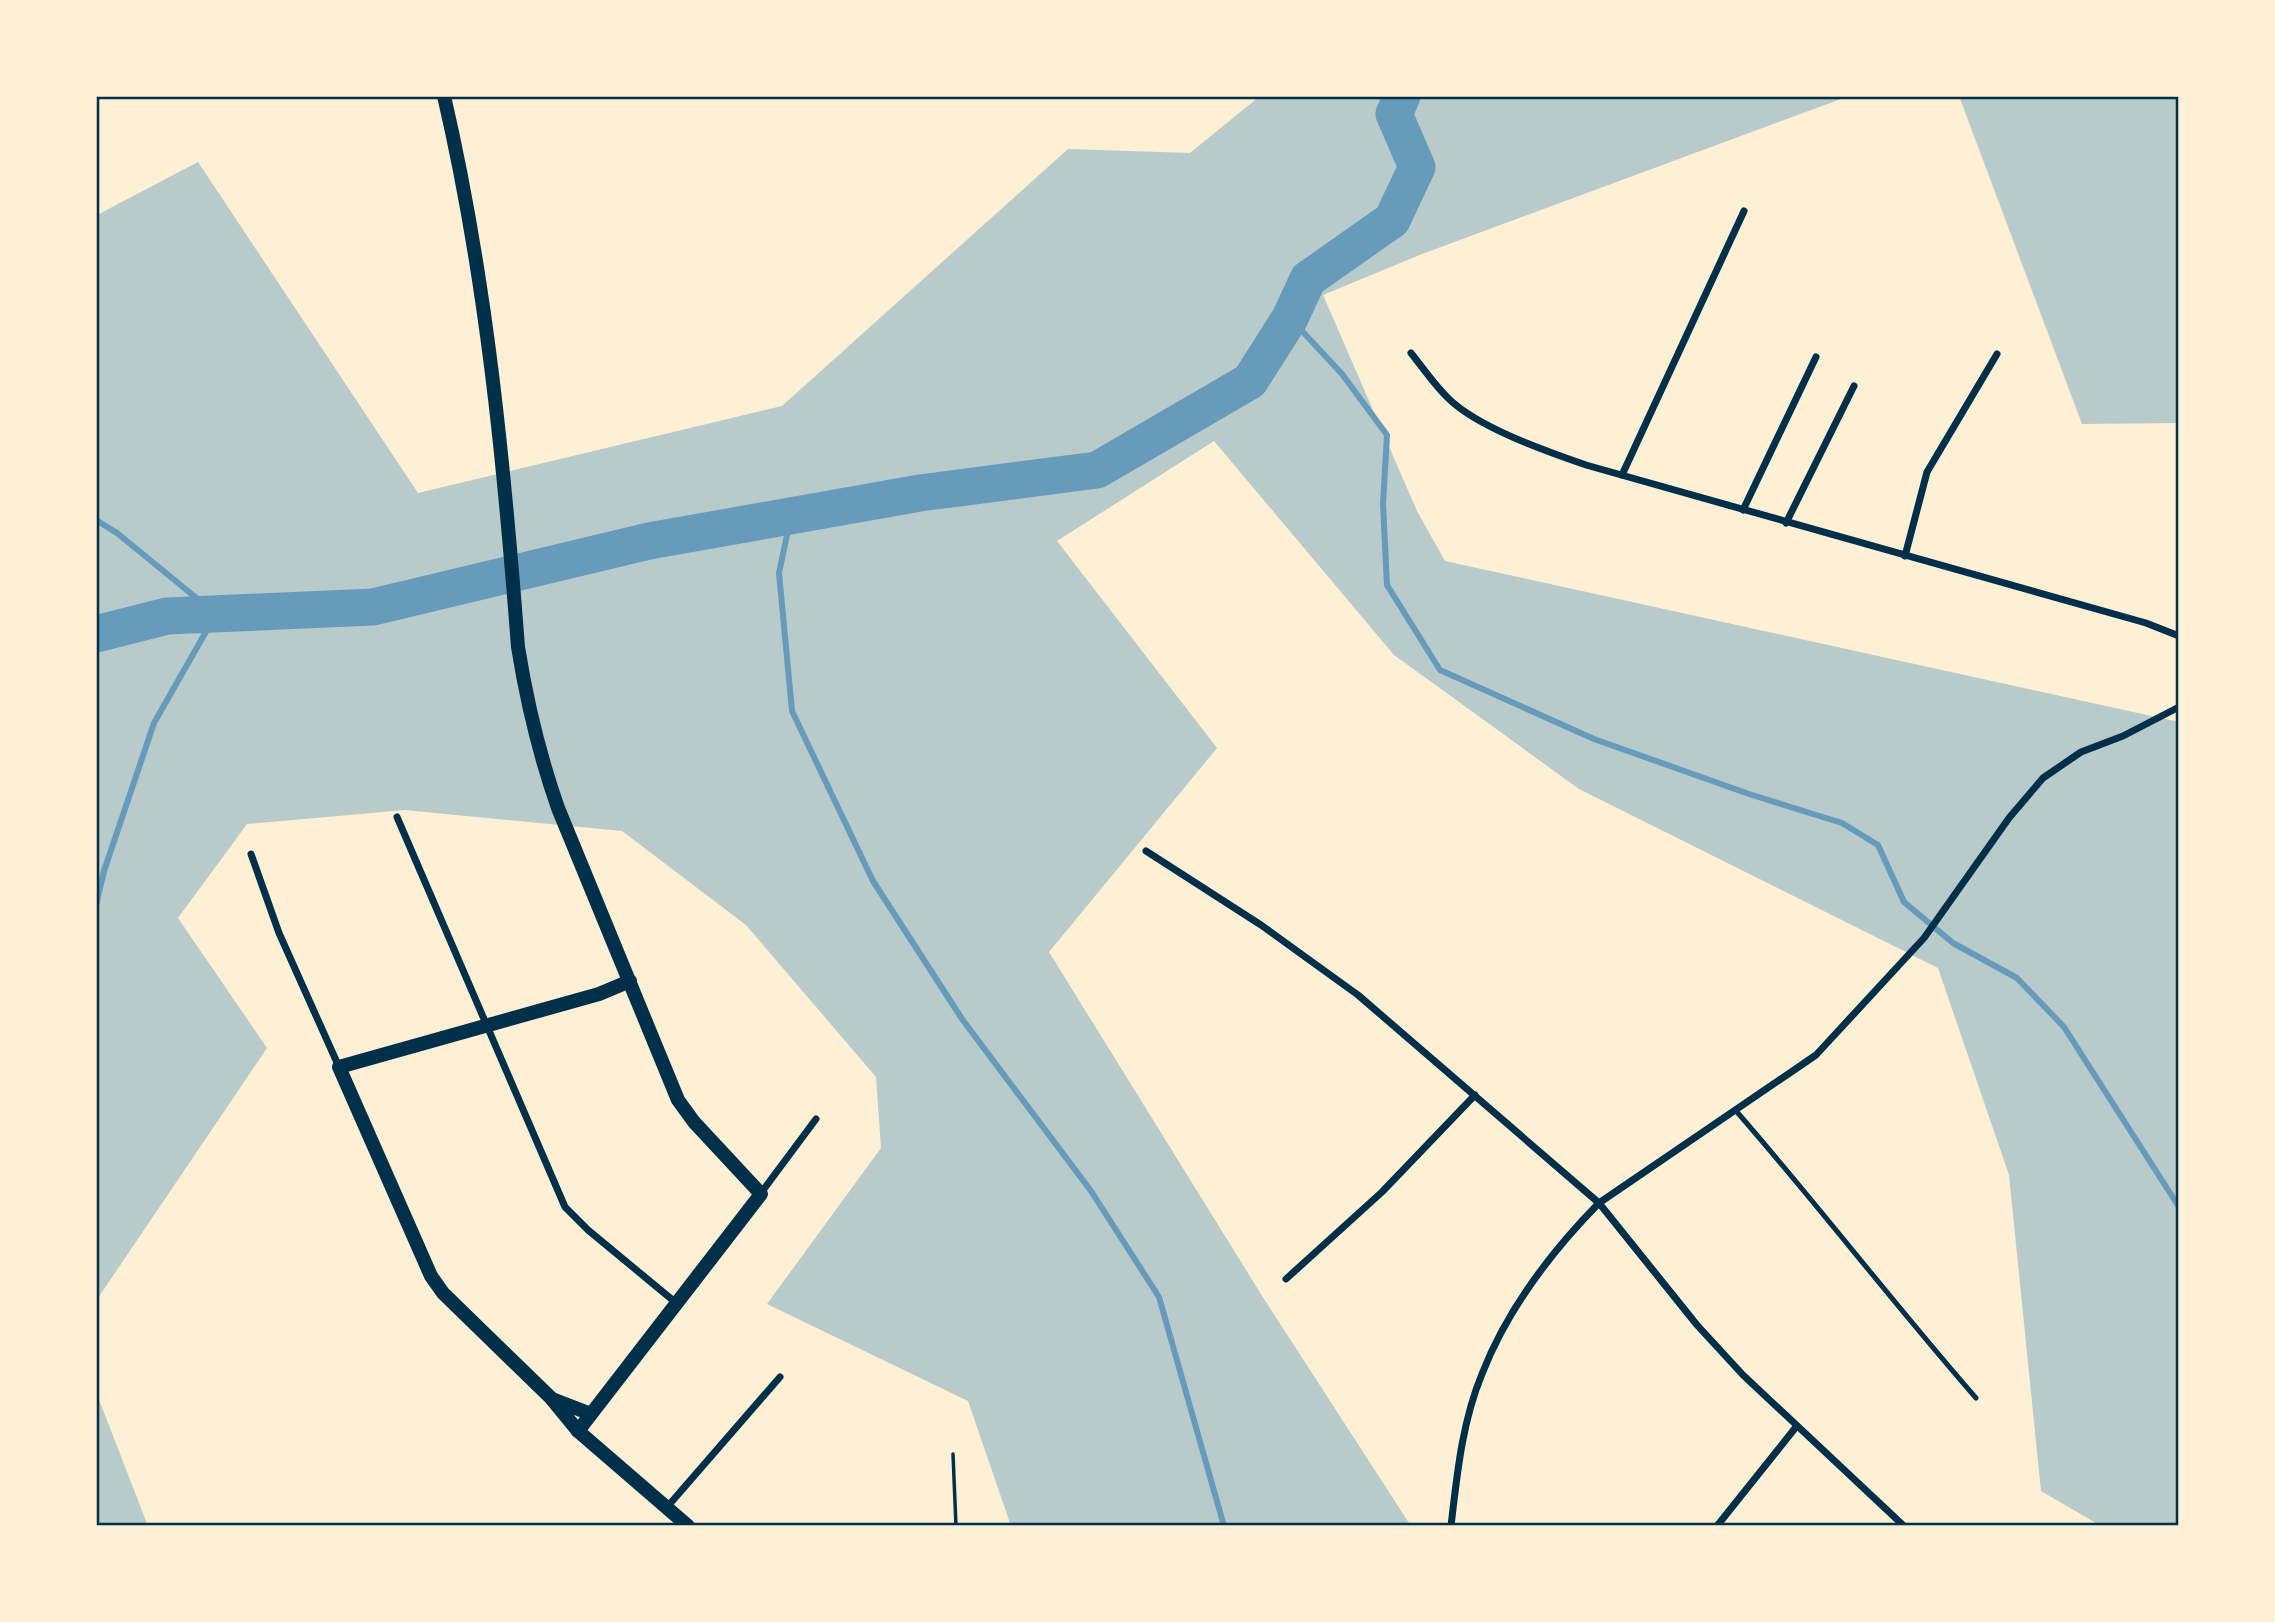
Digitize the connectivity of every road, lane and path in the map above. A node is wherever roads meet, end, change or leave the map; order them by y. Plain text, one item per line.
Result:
1 (444, 96) edge
2 (1744, 211) dead end
3 (1411, 353) dead end
4 (1997, 354) dead end
5 (1816, 357) dead end
6 (1854, 386) dead end
7 (1622, 475) junction
8 (1743, 510) junction
9 (1786, 523) junction
10 (1905, 556) junction
11 (2179, 636) edge
12 (2179, 707) edge
13 (397, 817) dead end
14 (1146, 851) dead end
15 (251, 854) dead end
16 (630, 981) junction
17 (599, 994) junction
18 (636, 997) junction
19 (488, 1024) junction
20 (340, 1067) junction
21 (1475, 1095) junction
22 (1737, 1112) junction
23 (816, 1119) dead end
24 (761, 1194) junction
25 (1599, 1203) junction
26 (1286, 1279) dead end
27 (675, 1302) junction
28 (780, 1377) dead end
29 (551, 1398) junction
30 (1976, 1398) dead end
31 (591, 1413) junction
32 (1796, 1427) junction
33 (578, 1431) junction
34 (953, 1454) dead end
35 (668, 1506) junction
36 (687, 1525) edge
37 (956, 1526) edge
38 (1451, 1526) edge
39 (1717, 1526) edge
40 (1904, 1526) edge

1 - 16 main road
2 - 7 street
3 - 7 street
4 - 10 street
5 - 8 street
6 - 9 street
7 - 8 street
8 - 9 street
9 - 10 street
10 - 11 street
12 - 22 street
13 - 19 street
14 - 21 street
15 - 20 street
16 - 17 main road
16 - 18 main road
17 - 18 main road
17 - 19 main road
18 - 24 main road
19 - 20 main road
19 - 27 street
20 - 29 main road
21 - 25 street
21 - 26 street
22 - 25 street
22 - 30 lane
23 - 24 street
24 - 27 main road
25 - 32 street
25 - 38 street
27 - 31 main road
28 - 35 street
29 - 31 main road
29 - 33 main road
31 - 33 main road
32 - 39 street
32 - 40 street
33 - 35 main road
34 - 37 path
35 - 36 main road

